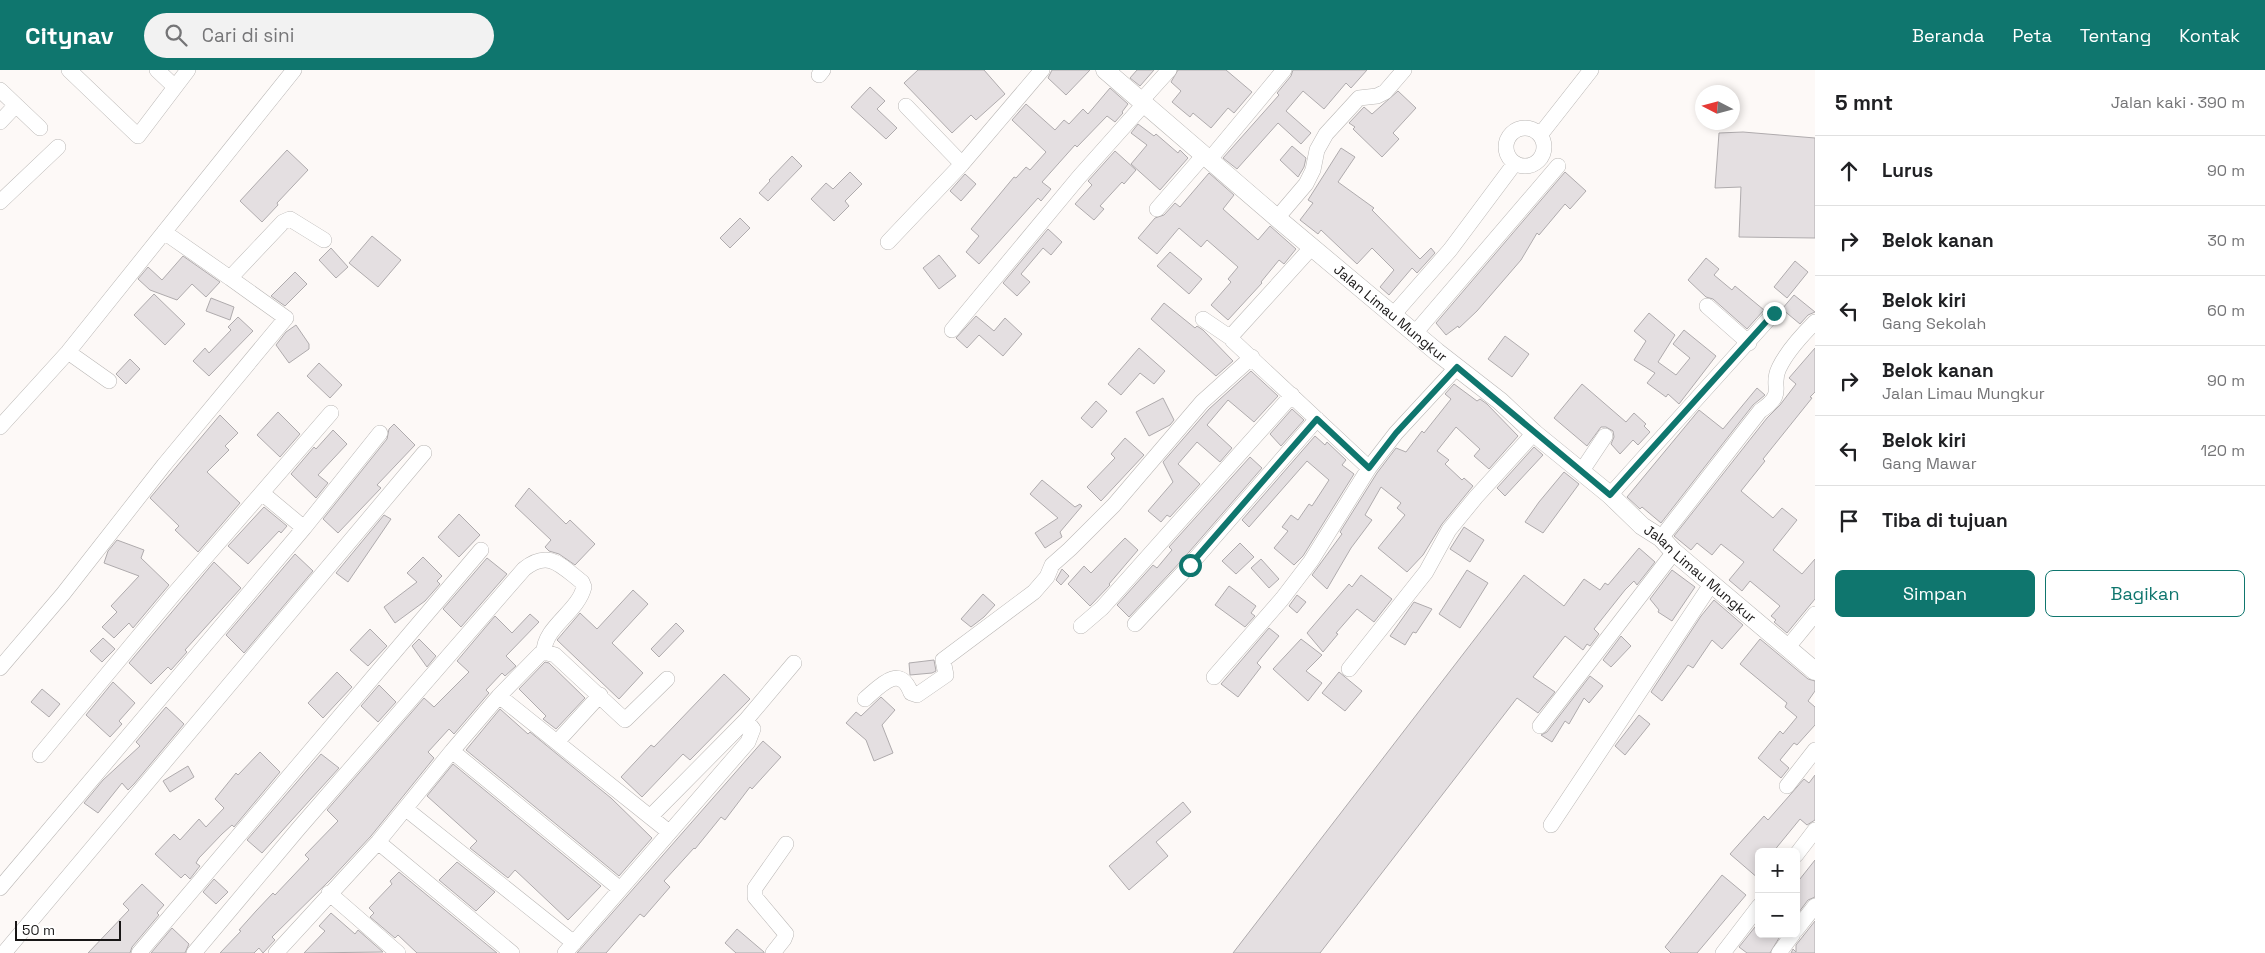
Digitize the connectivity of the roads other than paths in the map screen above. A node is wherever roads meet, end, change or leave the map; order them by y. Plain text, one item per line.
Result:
1 (69, 70) edge
2 (157, 70) edge
3 (188, 70) edge
4 (294, 70) edge
5 (1042, 70) edge
6 (1105, 70) edge
7 (1169, 70) edge
8 (1284, 70) edge
9 (1404, 70) edge
10 (1591, 70) edge
11 (175, 87) junction
12 (0, 90) edge
13 (1143, 102) junction
14 (16, 105) junction
15 (906, 106) dead end
16 (0, 122) edge
17 (40, 128) dead end
18 (1540, 135) junction
19 (58, 147) dead end
20 (1207, 157) junction
21 (1515, 163) junction
22 (962, 164) junction
23 (1558, 166) dead end
24 (0, 202) edge
25 (1157, 209) dead end
26 (1277, 218) junction
27 (164, 232) junction
28 (324, 240) dead end
29 (888, 242) dead end
30 (1312, 247) junction
31 (230, 278) junction
32 (1707, 306) dead end
33 (1774, 313) dead end
34 (1393, 315) junction
35 (1203, 319) dead end
36 (1815, 322) edge
37 (952, 330) dead end
38 (1415, 333) junction
39 (1231, 338) junction
40 (1749, 343) junction
41 (68, 352) junction
42 (1252, 357) junction
43 (1457, 367) junction
44 (110, 381) dead end
45 (1292, 395) junction
46 (331, 413) dead end
47 (1317, 419) junction
48 (0, 427) edge
49 (380, 433) dead end
50 (1534, 433) junction
51 (1605, 436) dead end
52 (424, 452) dead end
53 (1369, 468) junction
54 (1581, 472) junction
55 (262, 493) junction
56 (1610, 495) junction
57 (304, 528) junction
58 (1662, 538) junction
59 (481, 550) dead end
60 (1674, 552) junction
61 (1712, 583) junction
62 (1815, 614) edge
63 (1135, 624) dead end
64 (1081, 626) dead end
65 (1788, 647) junction
66 (544, 652) junction
67 (794, 663) dead end
68 (0, 668) edge
69 (1349, 669) dead end
70 (1815, 671) edge
71 (1214, 677) dead end
72 (667, 678) dead end
73 (499, 696) junction
74 (600, 696) junction
75 (865, 699) dead end
76 (746, 720) junction
77 (1540, 726) dead end
78 (557, 742) junction
79 (1815, 750) edge
80 (452, 751) junction
81 (40, 755) dead end
82 (1787, 786) dead end
83 (406, 809) junction
84 (651, 816) junction
85 (1551, 825) dead end
86 (1815, 830) edge
87 (669, 832) junction
88 (378, 842) junction
89 (786, 844) dead end
90 (1800, 850) edge
91 (0, 888) edge
92 (620, 889) junction
93 (329, 893) junction
94 (1815, 906) edge
95 (1755, 911) edge
96 (1800, 925) edge
97 (1790, 938) edge
98 (570, 948) edge
99 (279, 952) edge
100 (4, 953) edge
101 (139, 953) edge
102 (194, 953) edge
103 (398, 953) edge
104 (512, 953) edge
105 (773, 953) edge
106 (1723, 953) edge
107 (1779, 953) edge

1 - 11 street
2 - 11 street
3 - 11 street
4 - 27 street
5 - 22 street
6 - 13 street, Jalan Limau Mungkur
7 - 13 street
8 - 20 street
9 - 26 street
10 - 18 street
12 - 14 street
13 - 20 street, Jalan Limau Mungkur
13 - 37 street
14 - 16 street
14 - 17 street
15 - 22 street
18 - 21 street
18 - 21 street
19 - 24 street
20 - 25 street
20 - 26 street, Jalan Limau Mungkur
21 - 34 street
22 - 29 street
23 - 38 street
26 - 30 street, Jalan Limau Mungkur
27 - 31 street
27 - 41 street
28 - 31 street
30 - 34 street, Jalan Limau Mungkur
30 - 39 street
31 - 68 street
32 - 40 street
33 - 40 street
34 - 38 street, Jalan Limau Mungkur
35 - 39 street
36 - 58 street
38 - 43 street, Jalan Limau Mungkur
39 - 42 street
40 - 56 street
41 - 44 street
41 - 48 street
42 - 45 street
42 - 75 street
43 - 50 street, Jalan Limau Mungkur
43 - 53 street
45 - 47 street
45 - 64 street
46 - 55 street
47 - 53 street
47 - 63 street
49 - 57 street
50 - 54 street, Jalan Limau Mungkur
50 - 69 street
51 - 54 street
52 - 100 street
53 - 71 street
54 - 56 street, Jalan Limau Mungkur
55 - 57 street
55 - 81 street
56 - 58 street, Jalan Limau Mungkur
57 - 91 street
58 - 60 street, Jalan Limau Mungkur
59 - 101 street
60 - 61 street, Jalan Limau Mungkur
60 - 77 street
61 - 65 street, Jalan Limau Mungkur
61 - 85 street
62 - 65 street
65 - 70 street, Jalan Limau Mungkur
66 - 73 street
66 - 74 street
66 - 102 street
67 - 76 street
72 - 74 street
73 - 78 street
73 - 80 street
74 - 78 street
76 - 84 street
76 - 87 street
78 - 84 street
79 - 82 street
80 - 83 street
80 - 92 street
83 - 88 street
83 - 98 street
84 - 87 street
86 - 90 street
87 - 92 street
88 - 93 street
88 - 104 street
89 - 105 street
92 - 98 street
93 - 99 street
93 - 103 street
94 - 96 street
95 - 106 street
97 - 107 street

